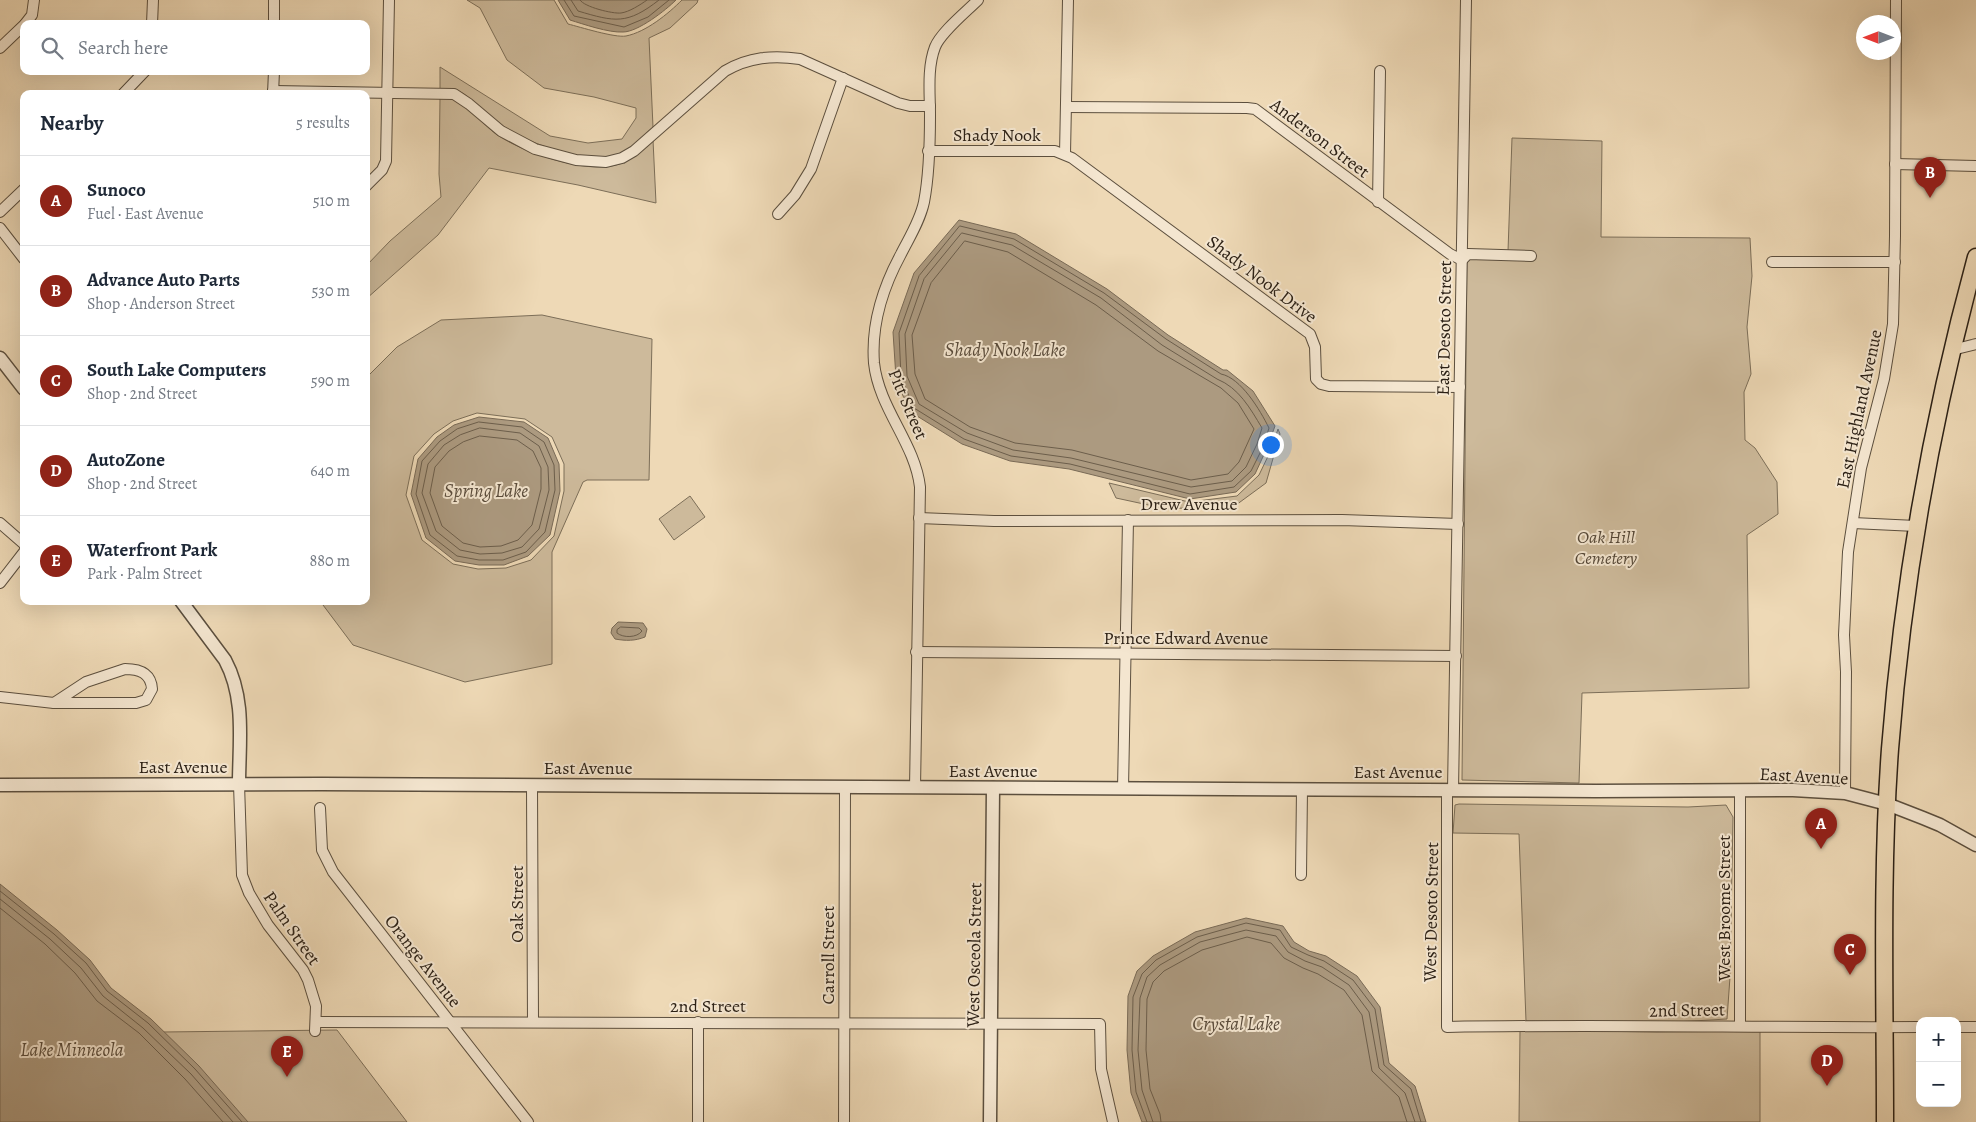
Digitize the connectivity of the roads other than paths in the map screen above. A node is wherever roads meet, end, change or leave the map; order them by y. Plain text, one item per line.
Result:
1 (34, 0) edge
2 (152, 0) edge
3 (274, 0) edge
4 (389, 0) edge
5 (978, 0) edge
6 (1068, 0) edge
7 (1466, 0) edge
8 (1896, 0) edge
9 (28, 20) edge
10 (152, 20) edge
11 (274, 20) edge
12 (20, 28) edge
13 (0, 48) edge
14 (1380, 71) dead end
15 (141, 75) edge
16 (274, 75) edge
17 (843, 78) junction
18 (127, 90) edge
19 (273, 90) edge
20 (370, 92) edge
21 (387, 92) junction
22 (930, 106) junction
23 (1066, 107) junction
24 (928, 151) junction
25 (1065, 154) junction
26 (1895, 164) junction
27 (1976, 166) edge
28 (370, 182) edge
29 (20, 193) edge
30 (1378, 202) junction
31 (0, 212) edge
32 (778, 214) dead end
33 (0, 228) edge
34 (20, 254) edge
35 (1531, 256) dead end
36 (1976, 257) edge
37 (1462, 260) junction
38 (1772, 262) dead end
39 (1895, 262) junction
40 (1976, 344) edge
41 (1952, 350) junction
42 (0, 358) edge
43 (20, 384) edge
44 (1460, 387) junction
45 (919, 518) junction
46 (1128, 520) junction
47 (0, 523) edge
48 (1853, 523) junction
49 (1458, 524) junction
50 (1916, 526) junction
51 (20, 540) edge
52 (20, 557) edge
53 (0, 583) edge
54 (184, 605) edge
55 (916, 652) junction
56 (1126, 655) junction
57 (1456, 656) junction
58 (0, 696) edge
59 (54, 703) junction
60 (239, 784) junction
61 (0, 785) edge
62 (532, 786) junction
63 (846, 787) junction
64 (915, 788) junction
65 (993, 788) junction
66 (1123, 789) junction
67 (1302, 789) junction
68 (1450, 790) junction
69 (1740, 791) junction
70 (1845, 794) junction
71 (1887, 804) junction
72 (320, 808) dead end
73 (1976, 845) edge
74 (1301, 876) dead end
75 (450, 1022) junction
76 (533, 1022) junction
77 (698, 1022) junction
78 (845, 1022) junction
79 (990, 1024) junction
80 (316, 1026) joint
81 (1454, 1026) joint
82 (1740, 1026) junction
83 (1885, 1027) junction
84 (1916, 1027) edge
85 (1961, 1027) edge
86 (1976, 1027) edge
87 (528, 1122) edge
88 (698, 1122) edge
89 (844, 1122) edge
90 (990, 1122) edge
91 (1112, 1122) edge
92 (1885, 1122) edge

1 - 9 street
2 - 10 street
3 - 11 street
4 - 21 street
5 - 22 street, Pitt Street
6 - 23 street
7 - 37 street, East Desoto Street
8 - 26 street, East Highland Avenue
12 - 13 street
14 - 30 street
15 - 18 street
16 - 19 street
17 - 21 street
17 - 22 street
17 - 32 street
20 - 21 street
21 - 28 street
22 - 24 street, Pitt Street
23 - 25 street
23 - 30 street, Anderson Street
24 - 25 street, Shady Nook
24 - 45 street, Pitt Street
25 - 44 street, Shady Nook Drive
26 - 27 street
26 - 39 street, East Highland Avenue
29 - 31 street
30 - 37 street, Anderson Street
33 - 34 street
35 - 37 street
36 - 41 highway
37 - 44 street, East Desoto Street
38 - 39 street
39 - 48 street, East Highland Avenue
40 - 41 street
41 - 50 highway
42 - 43 street
44 - 49 street, East Desoto Street
45 - 46 street, Drew Avenue
45 - 55 street, Pitt Street
46 - 49 street, Drew Avenue
46 - 56 street
47 - 51 street
48 - 50 street
48 - 70 street, East Highland Avenue
49 - 57 street, East Desoto Street
50 - 71 highway
52 - 53 street
54 - 60 street
55 - 56 street, Prince Edward Avenue
55 - 64 street, Pitt Street
56 - 57 street, Prince Edward Avenue
56 - 66 street
57 - 68 street, East Desoto Street
58 - 59 street
59 - 59 street
60 - 61 street, East Avenue
60 - 62 street, East Avenue
60 - 80 street, Palm Street
62 - 63 street, East Avenue
62 - 76 street, Oak Street
63 - 64 street, East Avenue
63 - 78 street, Carroll Street
64 - 65 street, East Avenue
65 - 66 street, East Avenue
65 - 79 street, West Osceola Street
66 - 67 street, East Avenue
67 - 68 street, East Avenue
67 - 74 street
68 - 69 street, East Avenue
68 - 81 street, West Desoto Street
69 - 70 street, East Avenue
69 - 82 street, West Broome Street
70 - 71 street, East Avenue
71 - 73 street, East Avenue
71 - 83 highway
72 - 75 street, Orange Avenue
75 - 76 street, 2nd Street
75 - 80 street, 2nd Street
75 - 87 street, Orange Avenue
76 - 77 street, 2nd Street
77 - 78 street, 2nd Street
77 - 88 street
78 - 79 street, 2nd Street
78 - 89 street, Carroll Street
79 - 90 street, West Osceola Street
79 - 91 street, 2nd Street
81 - 82 street, 2nd Street
82 - 83 street, 2nd Street
83 - 84 street, 2nd Street
83 - 92 highway
85 - 86 street

